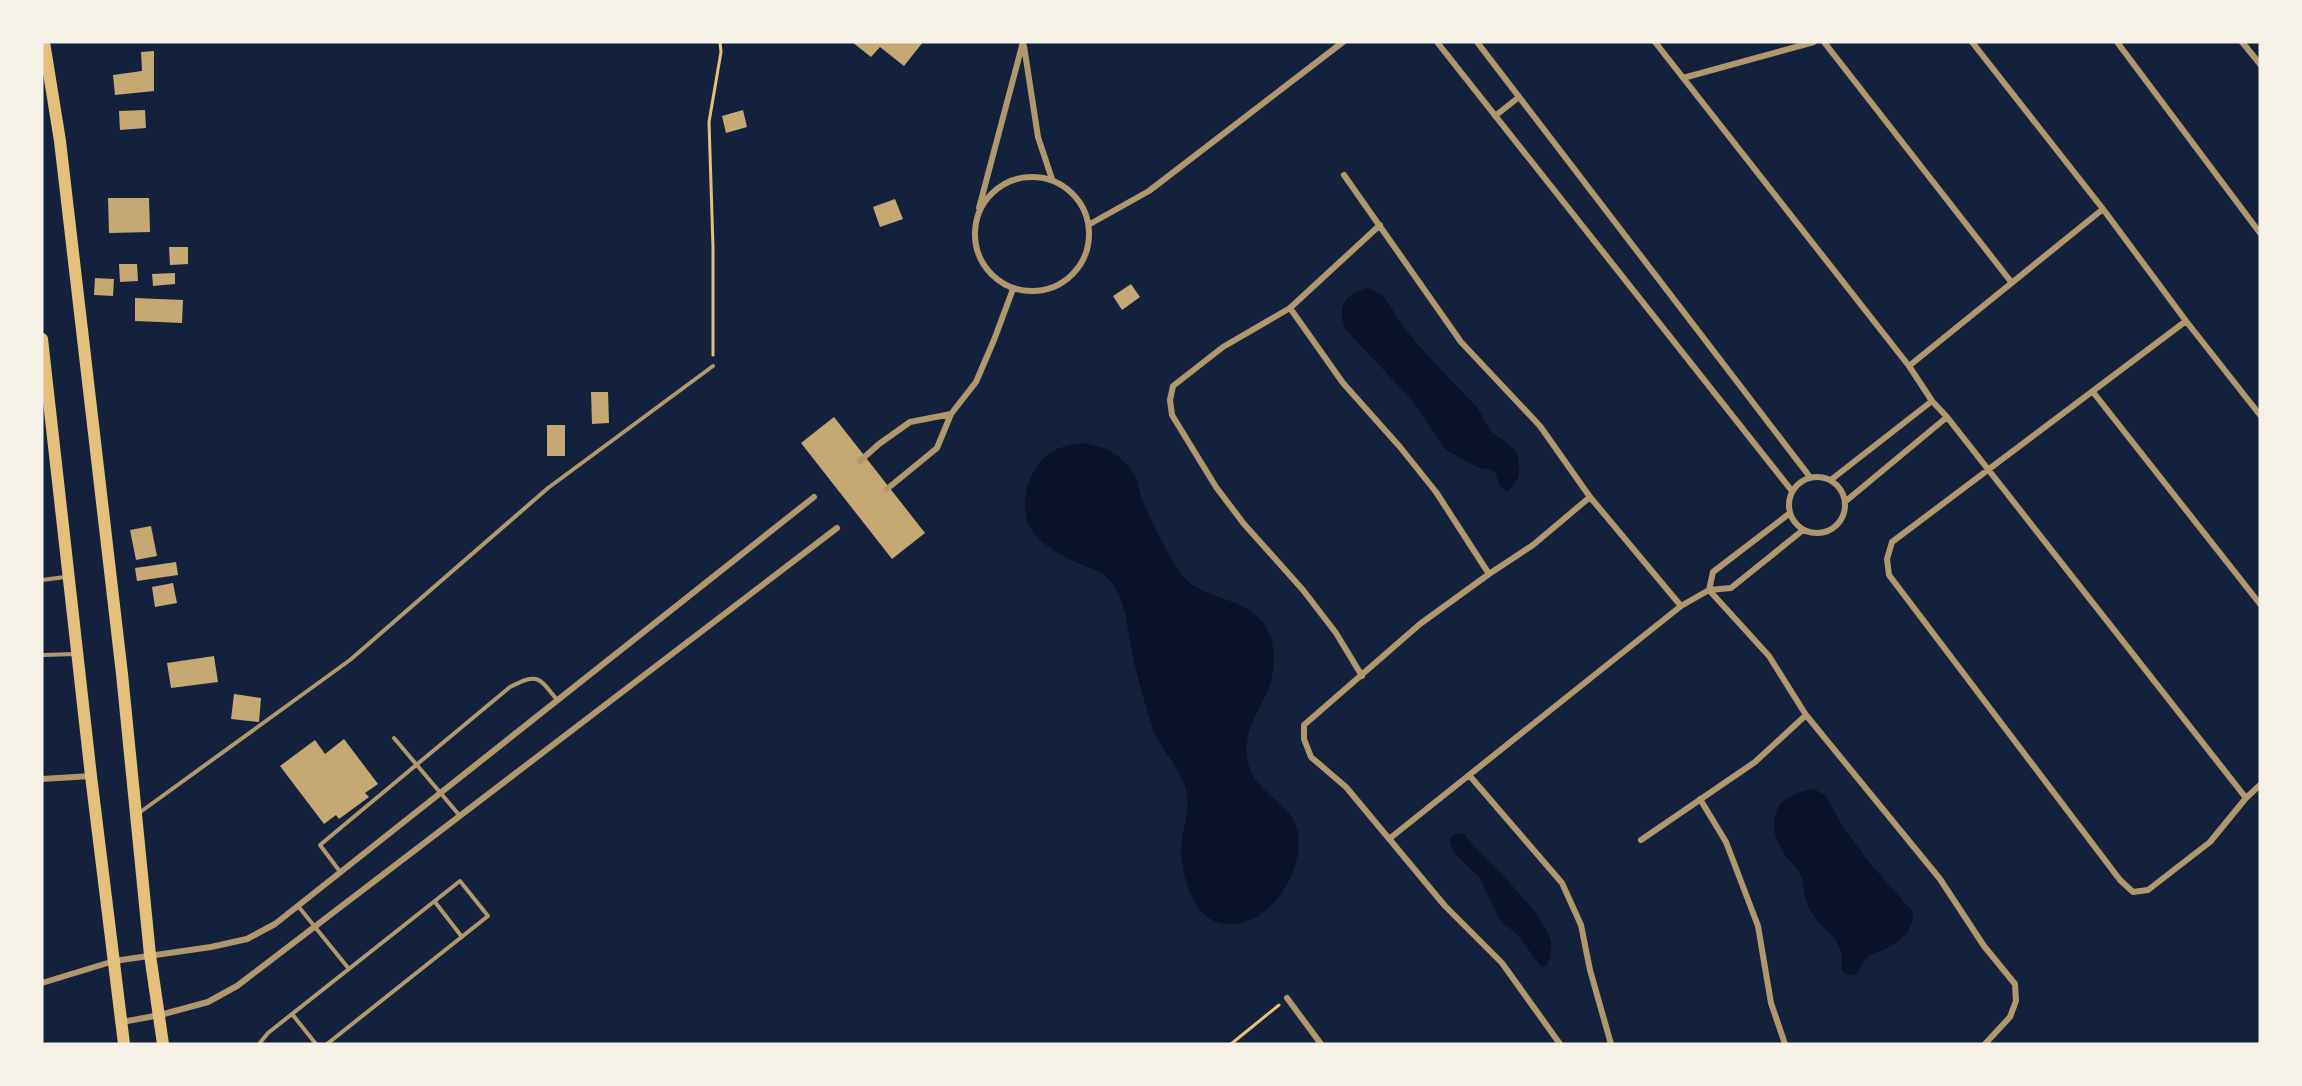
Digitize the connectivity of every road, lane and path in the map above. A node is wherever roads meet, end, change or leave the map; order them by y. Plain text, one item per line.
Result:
1 (44, 42) edge
2 (720, 42) edge
3 (1023, 42) edge
4 (1343, 42) edge
5 (1437, 42) edge
6 (1477, 42) edge
7 (1655, 42) edge
8 (1814, 42) edge
9 (1824, 42) edge
10 (1972, 42) edge
11 (2117, 42) edge
12 (2130, 42) edge
13 (2242, 42) edge
14 (2123, 48) junction
15 (2260, 64) edge
16 (1683, 78) junction
17 (1519, 97) junction
18 (1496, 116) junction
19 (1344, 175) dead end
20 (1052, 179) junction
21 (2103, 209) junction
22 (977, 214) junction
23 (1090, 224) junction
24 (1380, 225) junction
25 (2260, 233) edge
26 (2012, 283) junction
27 (1012, 289) junction
28 (1290, 308) junction
29 (2186, 321) junction
30 (42, 339) edge
31 (713, 366) joint
32 (1909, 366) junction
33 (2093, 392) junction
34 (1932, 401) junction
35 (951, 414) junction
36 (2260, 415) edge
37 (1947, 417) junction
38 (860, 461) dead end
39 (1989, 471) junction
40 (1810, 477) junction
41 (1832, 480) junction
42 (887, 489) dead end
43 (1792, 491) junction
44 (814, 496) dead end
45 (1590, 497) junction
46 (1846, 501) junction
47 (1790, 513) junction
48 (837, 528) dead end
49 (1803, 530) junction
50 (1489, 574) junction
51 (68, 577) junction
52 (42, 580) edge
53 (1709, 590) junction
54 (2260, 604) edge
55 (1681, 606) junction
56 (78, 654) junction
57 (42, 655) edge
58 (1362, 676) junction
59 (557, 700) junction
60 (1806, 715) junction
61 (394, 738) dead end
62 (418, 765) junction
63 (1469, 775) junction
64 (91, 776) junction
65 (42, 779) edge
66 (2260, 785) edge
67 (441, 792) junction
68 (2246, 798) junction
69 (1700, 800) junction
70 (136, 815) junction
71 (460, 816) junction
72 (1389, 839) junction
73 (1641, 840) dead end
74 (341, 873) junction
75 (435, 902) junction
76 (298, 906) junction
77 (315, 927) junction
78 (462, 937) junction
79 (150, 955) junction
80 (114, 961) junction
81 (349, 969) junction
82 (42, 983) edge
83 (1287, 998) joint
84 (292, 1014) junction
85 (160, 1015) junction
86 (122, 1022) junction
87 (124, 1044) edge
88 (163, 1044) edge
89 (259, 1044) edge
90 (316, 1044) edge
91 (327, 1044) edge
92 (1231, 1044) edge
93 (1321, 1044) edge
94 (1560, 1044) edge
95 (1611, 1044) edge
96 (1785, 1044) edge
97 (1985, 1044) edge

1 - 70 highway
2 - 31 path
3 - 20 street
3 - 22 street
4 - 23 street
5 - 18 street
6 - 17 street
7 - 16 street
8 - 16 street
9 - 26 street
10 - 21 street
11 - 14 street
12 - 14 street
13 - 15 street
14 - 25 street
16 - 32 street
17 - 18 street
17 - 40 street
18 - 43 street
19 - 24 street
20 - 22 street
20 - 23 street
21 - 26 street
21 - 29 street
22 - 27 street
23 - 27 street
24 - 28 street
24 - 45 street
26 - 32 street
27 - 35 street
28 - 50 street
28 - 58 street
29 - 33 street
29 - 36 street
30 - 51 highway
31 - 70 lane
32 - 34 street
33 - 39 street
33 - 54 street
34 - 37 street
34 - 41 street
35 - 38 street
35 - 42 street
37 - 39 street
37 - 46 street
39 - 68 street
39 - 68 street
40 - 41 street
40 - 43 street
41 - 46 street
43 - 47 street
44 - 59 street
45 - 50 street
45 - 55 street
46 - 49 street
47 - 49 street
47 - 53 street
48 - 71 street
49 - 53 street
50 - 58 street
51 - 52 lane
51 - 56 highway
53 - 55 street
53 - 60 street
55 - 63 street
56 - 57 lane
56 - 64 highway
58 - 72 street
59 - 62 lane
59 - 67 street
60 - 69 street
60 - 97 street
61 - 62 lane
62 - 67 lane
62 - 74 lane
63 - 72 street
63 - 95 street
64 - 65 street
64 - 80 highway
66 - 68 street
67 - 71 lane
67 - 74 street
69 - 73 street
69 - 96 street
70 - 79 highway
71 - 77 street
72 - 94 street
74 - 76 street
75 - 78 lane
75 - 78 lane
75 - 81 lane
76 - 77 lane
76 - 79 street
77 - 81 lane
77 - 85 street
78 - 91 lane
79 - 80 street
79 - 85 highway
80 - 82 street
80 - 86 highway
81 - 84 lane
83 - 92 path
83 - 93 street
84 - 89 lane
84 - 90 lane
85 - 86 street
85 - 88 highway
86 - 87 highway

